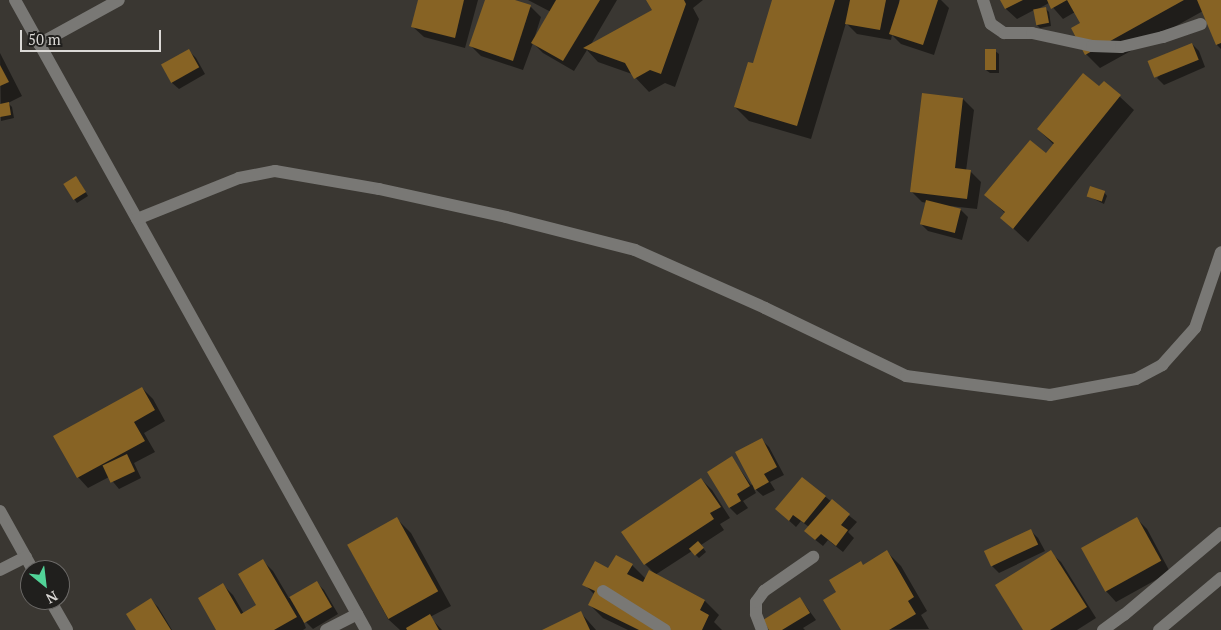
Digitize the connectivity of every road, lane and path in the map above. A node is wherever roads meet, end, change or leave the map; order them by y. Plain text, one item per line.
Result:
1 (15, 0) edge
2 (119, 0) edge
3 (983, 0) edge
4 (1201, 24) dead end
5 (40, 44) junction
6 (137, 219) junction
7 (1221, 252) edge
8 (0, 511) edge
9 (1221, 533) edge
10 (813, 556) dead end
11 (26, 557) junction
12 (28, 560) edge
13 (0, 570) edge
14 (1221, 578) edge
15 (603, 591) dead end
16 (56, 610) edge
17 (357, 614) junction
18 (67, 630) edge
19 (326, 630) edge
20 (366, 630) edge
21 (665, 630) edge
22 (762, 630) edge
23 (1104, 630) edge
24 (1159, 630) edge

1 - 5 street
2 - 5 street
3 - 4 street
5 - 6 street
6 - 7 street
6 - 17 street
8 - 11 street
9 - 23 street
10 - 22 street
11 - 12 street
11 - 13 street
14 - 24 street
15 - 21 street
16 - 18 street
17 - 19 street
17 - 20 street

